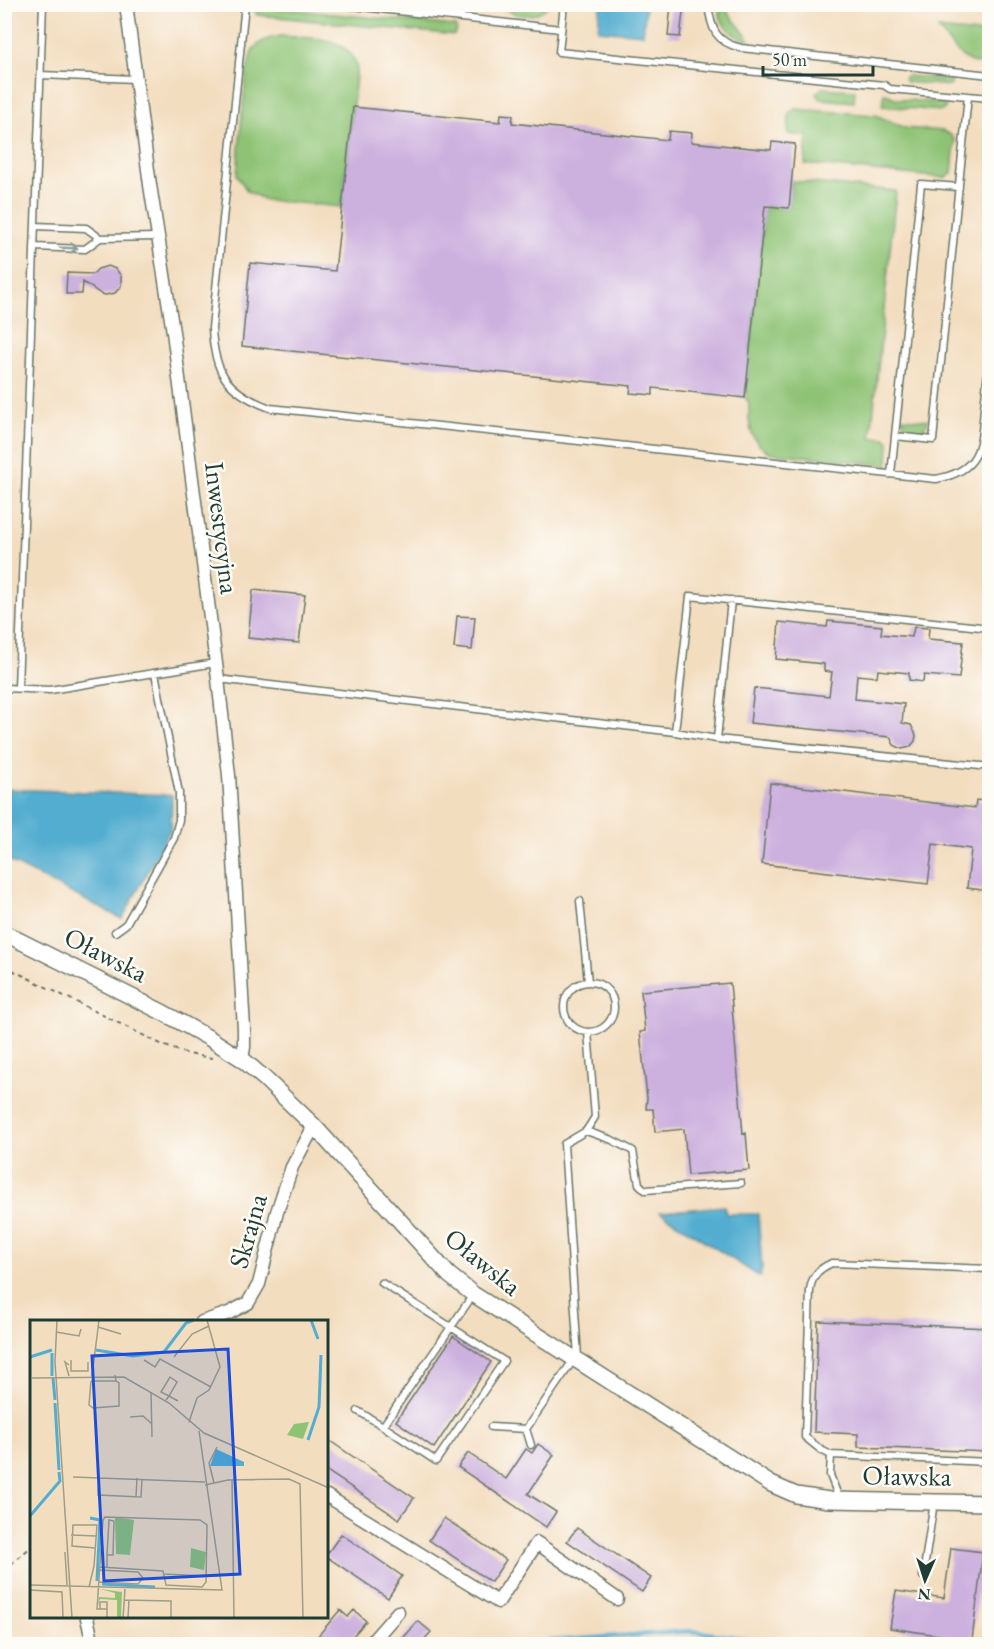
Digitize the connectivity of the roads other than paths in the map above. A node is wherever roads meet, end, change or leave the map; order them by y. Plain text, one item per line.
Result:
1 (43, 4) edge
2 (126, 4) edge
3 (245, 4) edge
4 (335, 4) edge
5 (564, 4) edge
6 (708, 4) edge
7 (561, 29) junction
8 (41, 75) junction
9 (990, 75) edge
10 (136, 79) junction
11 (968, 96) junction
12 (990, 98) edge
13 (958, 187) junction
14 (35, 226) junction
15 (158, 237) junction
16 (100, 238) junction
17 (34, 247) junction
18 (990, 352) edge
19 (895, 436) junction
20 (891, 474) junction
21 (731, 600) junction
22 (990, 628) edge
23 (216, 663) junction
24 (155, 673) junction
25 (218, 679) junction
26 (4, 688) edge
27 (18, 688) junction
28 (675, 732) junction
29 (717, 739) junction
30 (990, 766) edge
31 (580, 901) dead end
32 (115, 932) dead end
33 (4, 933) edge
34 (588, 982) junction
35 (588, 1032) junction
36 (242, 1059) junction
37 (314, 1126) junction
38 (586, 1131) junction
39 (741, 1183) dead end
40 (990, 1269) edge
41 (382, 1283) dead end
42 (473, 1294) junction
43 (208, 1320) edge
44 (451, 1326) junction
45 (576, 1360) junction
46 (358, 1411) dead end
47 (383, 1426) junction
48 (491, 1427) dead end
49 (526, 1429) junction
50 (531, 1445) dead end
51 (831, 1455) junction
52 (990, 1462) edge
53 (328, 1497) edge
54 (837, 1500) junction
55 (934, 1502) junction
56 (990, 1503) edge
57 (923, 1576) dead end
58 (617, 1599) dead end
59 (398, 1612) dead end
60 (87, 1619) edge
61 (93, 1644) edge
62 (370, 1644) edge

1 - 8 lane
2 - 10 street, Inwestycyjna
3 - 20 lane
4 - 7 lane
5 - 7 lane
6 - 9 lane
7 - 11 lane
8 - 10 lane
8 - 14 lane
10 - 15 street, Inwestycyjna
11 - 12 lane
11 - 13 lane
13 - 19 lane
13 - 19 lane
14 - 16 lane
14 - 17 lane
15 - 16 lane
15 - 23 street, Inwestycyjna
17 -> 16 lane
17 - 27 lane
18 - 20 lane
19 - 20 lane
21 - 22 lane
21 - 28 lane
21 - 29 lane
23 - 24 lane
23 - 25 street, Inwestycyjna
24 - 27 lane
24 - 32 lane
25 - 28 lane
25 - 36 street, Inwestycyjna
26 - 27 lane
28 - 29 lane
29 - 30 lane
31 - 34 lane
33 - 36 street, Oławska
34 - 35 lane
34 - 35 lane
35 - 38 lane
36 - 37 street, Oławska
37 - 42 street, Oławska
37 - 43 street, Skrajna
38 - 39 lane
38 - 45 lane
40 - 51 lane
41 - 44 lane
42 - 44 lane
42 - 45 street, Oławska
44 - 47 lane
44 - 47 lane
45 - 49 lane
45 - 54 street, Oławska
46 - 47 lane
48 - 49 lane
49 - 50 lane
51 - 52 lane
51 - 54 lane
53 - 58 street
54 - 55 street, Oławska
55 - 56 street, Oławska
55 - 57 lane
59 - 62 street
60 - 61 street

